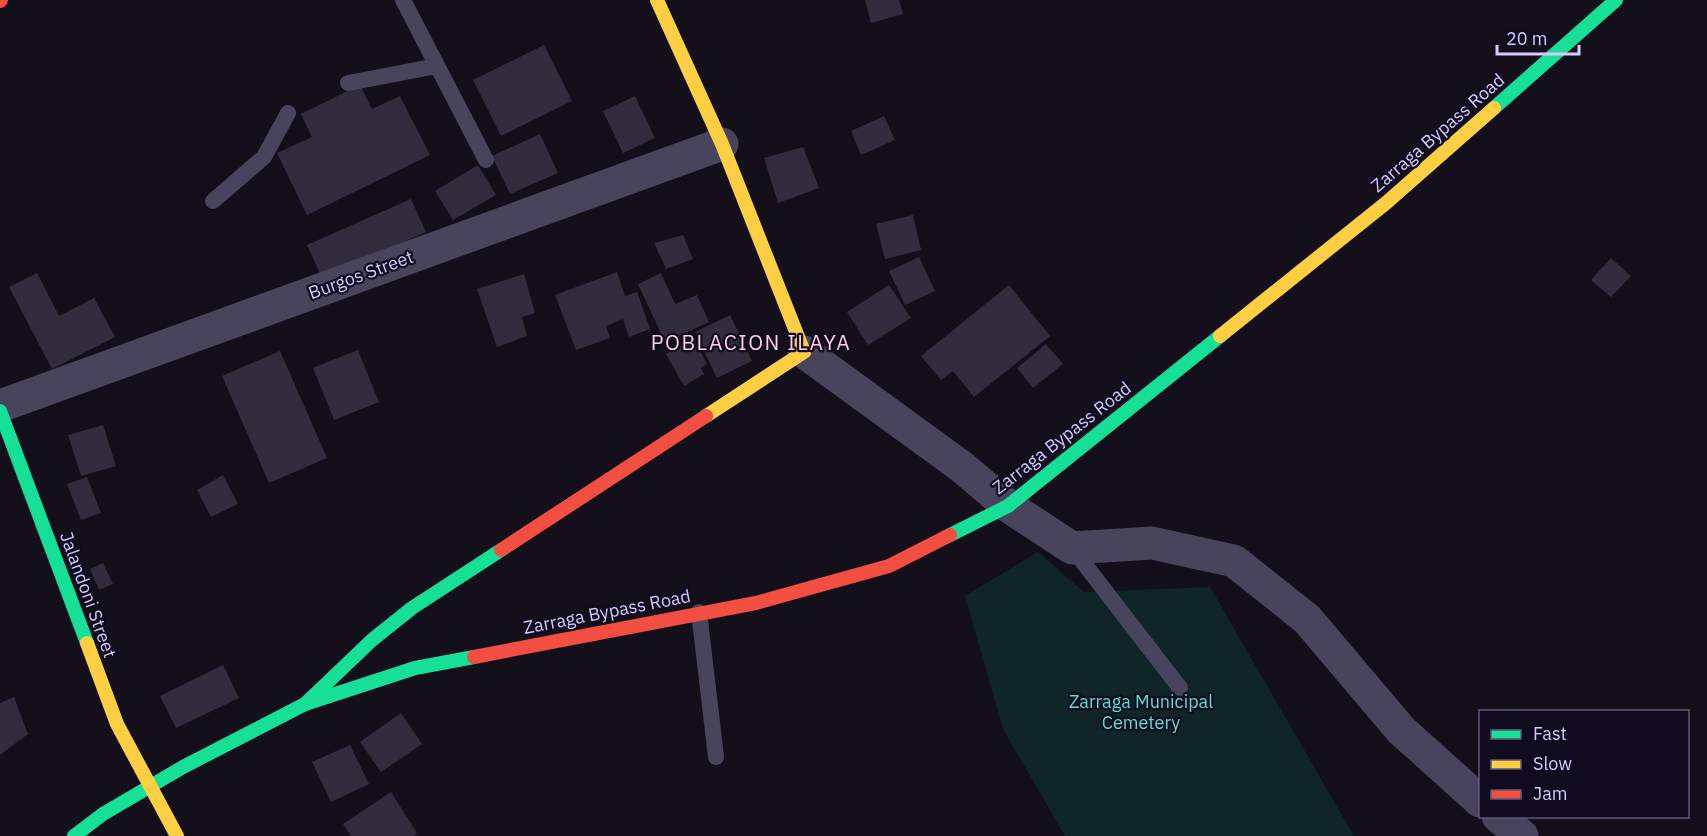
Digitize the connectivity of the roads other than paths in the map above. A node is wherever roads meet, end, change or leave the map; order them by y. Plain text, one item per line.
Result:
1 (403, 0) edge
2 (657, 0) edge
3 (1616, 0) edge
4 (437, 66) junction
5 (348, 83) dead end
6 (288, 113) dead end
7 (722, 144) junction
8 (486, 160) dead end
9 (213, 201) dead end
10 (804, 352) junction
11 (0, 406) edge
12 (0, 411) edge
13 (1008, 506) junction
14 (1072, 548) junction
15 (699, 612) junction
16 (1180, 688) dead end
17 (305, 704) junction
18 (716, 757) dead end
19 (151, 789) junction
20 (1479, 800) edge
21 (1500, 818) edge
22 (74, 836) edge
23 (177, 836) edge
24 (1522, 836) edge

1 - 4 lane
2 - 7 main road
3 - 13 main road, Zarraga Bypass Road
4 - 5 lane
4 - 8 lane
6 - 9 lane
7 - 10 main road
7 - 11 street, Burgos Street
10 - 13 street
10 - 17 main road
12 - 19 main road, Jalandoni Street
13 - 14 street
13 - 15 main road, Zarraga Bypass Road
14 - 16 lane
14 - 20 street
15 - 17 main road, Zarraga Bypass Road
15 - 18 lane
17 - 19 main road, Zarraga Bypass Road
19 - 22 main road, Zarraga Bypass Road
19 - 23 main road, Jalandoni Street
21 - 24 street

